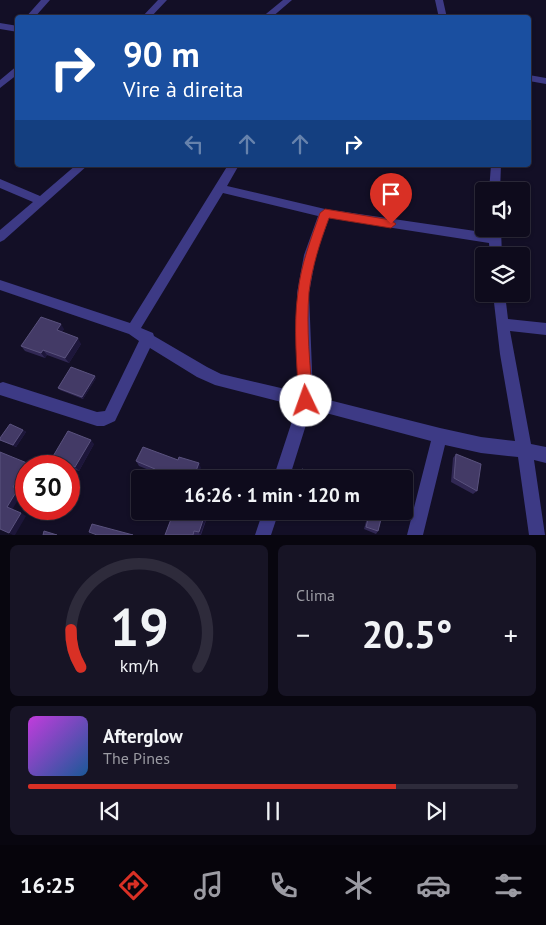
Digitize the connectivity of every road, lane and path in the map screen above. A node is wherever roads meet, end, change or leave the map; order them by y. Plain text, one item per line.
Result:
1 (46, 0) edge
2 (163, 0) edge
3 (272, 0) edge
4 (439, 0) edge
5 (286, 1) edge
6 (32, 15) edge
7 (148, 15) edge
8 (269, 15) edge
9 (442, 15) edge
10 (0, 26) edge
11 (15, 28) edge
12 (15, 71) edge
13 (531, 78) edge
14 (546, 81) edge
15 (0, 85) edge
16 (81, 167) edge
17 (233, 167) edge
18 (496, 167) edge
19 (495, 182) edge
20 (0, 183) edge
21 (220, 188) junction
22 (41, 201) junction
23 (325, 213) junction
24 (475, 232) edge
25 (0, 237) edge
26 (0, 285) edge
27 (500, 302) edge
28 (503, 324) junction
29 (546, 329) edge
30 (133, 330) junction
31 (148, 337) junction
32 (3, 389) dead end
33 (306, 401) junction
34 (440, 436) junction
35 (525, 452) junction
36 (546, 455) edge
37 (284, 470) edge
38 (268, 520) edge
39 (263, 535) edge
40 (415, 535) edge
41 (537, 535) edge

1 - 6 street
2 - 7 street
3 - 5 street
4 - 9 street
5 - 8 street
10 - 11 street
12 - 15 street
13 - 14 street
16 - 22 street
17 - 21 street
18 - 19 street
20 - 22 street
21 - 23 street
21 - 30 street
22 - 25 street
23 - 24 street
23 - 33 street
26 - 30 street
27 - 28 street
28 - 29 street
28 - 35 street
30 - 31 street
31 - 32 street
31 - 33 street
33 - 34 street
33 - 37 street
34 - 35 street
34 - 40 street
35 - 36 street
35 - 41 street
38 - 39 street

